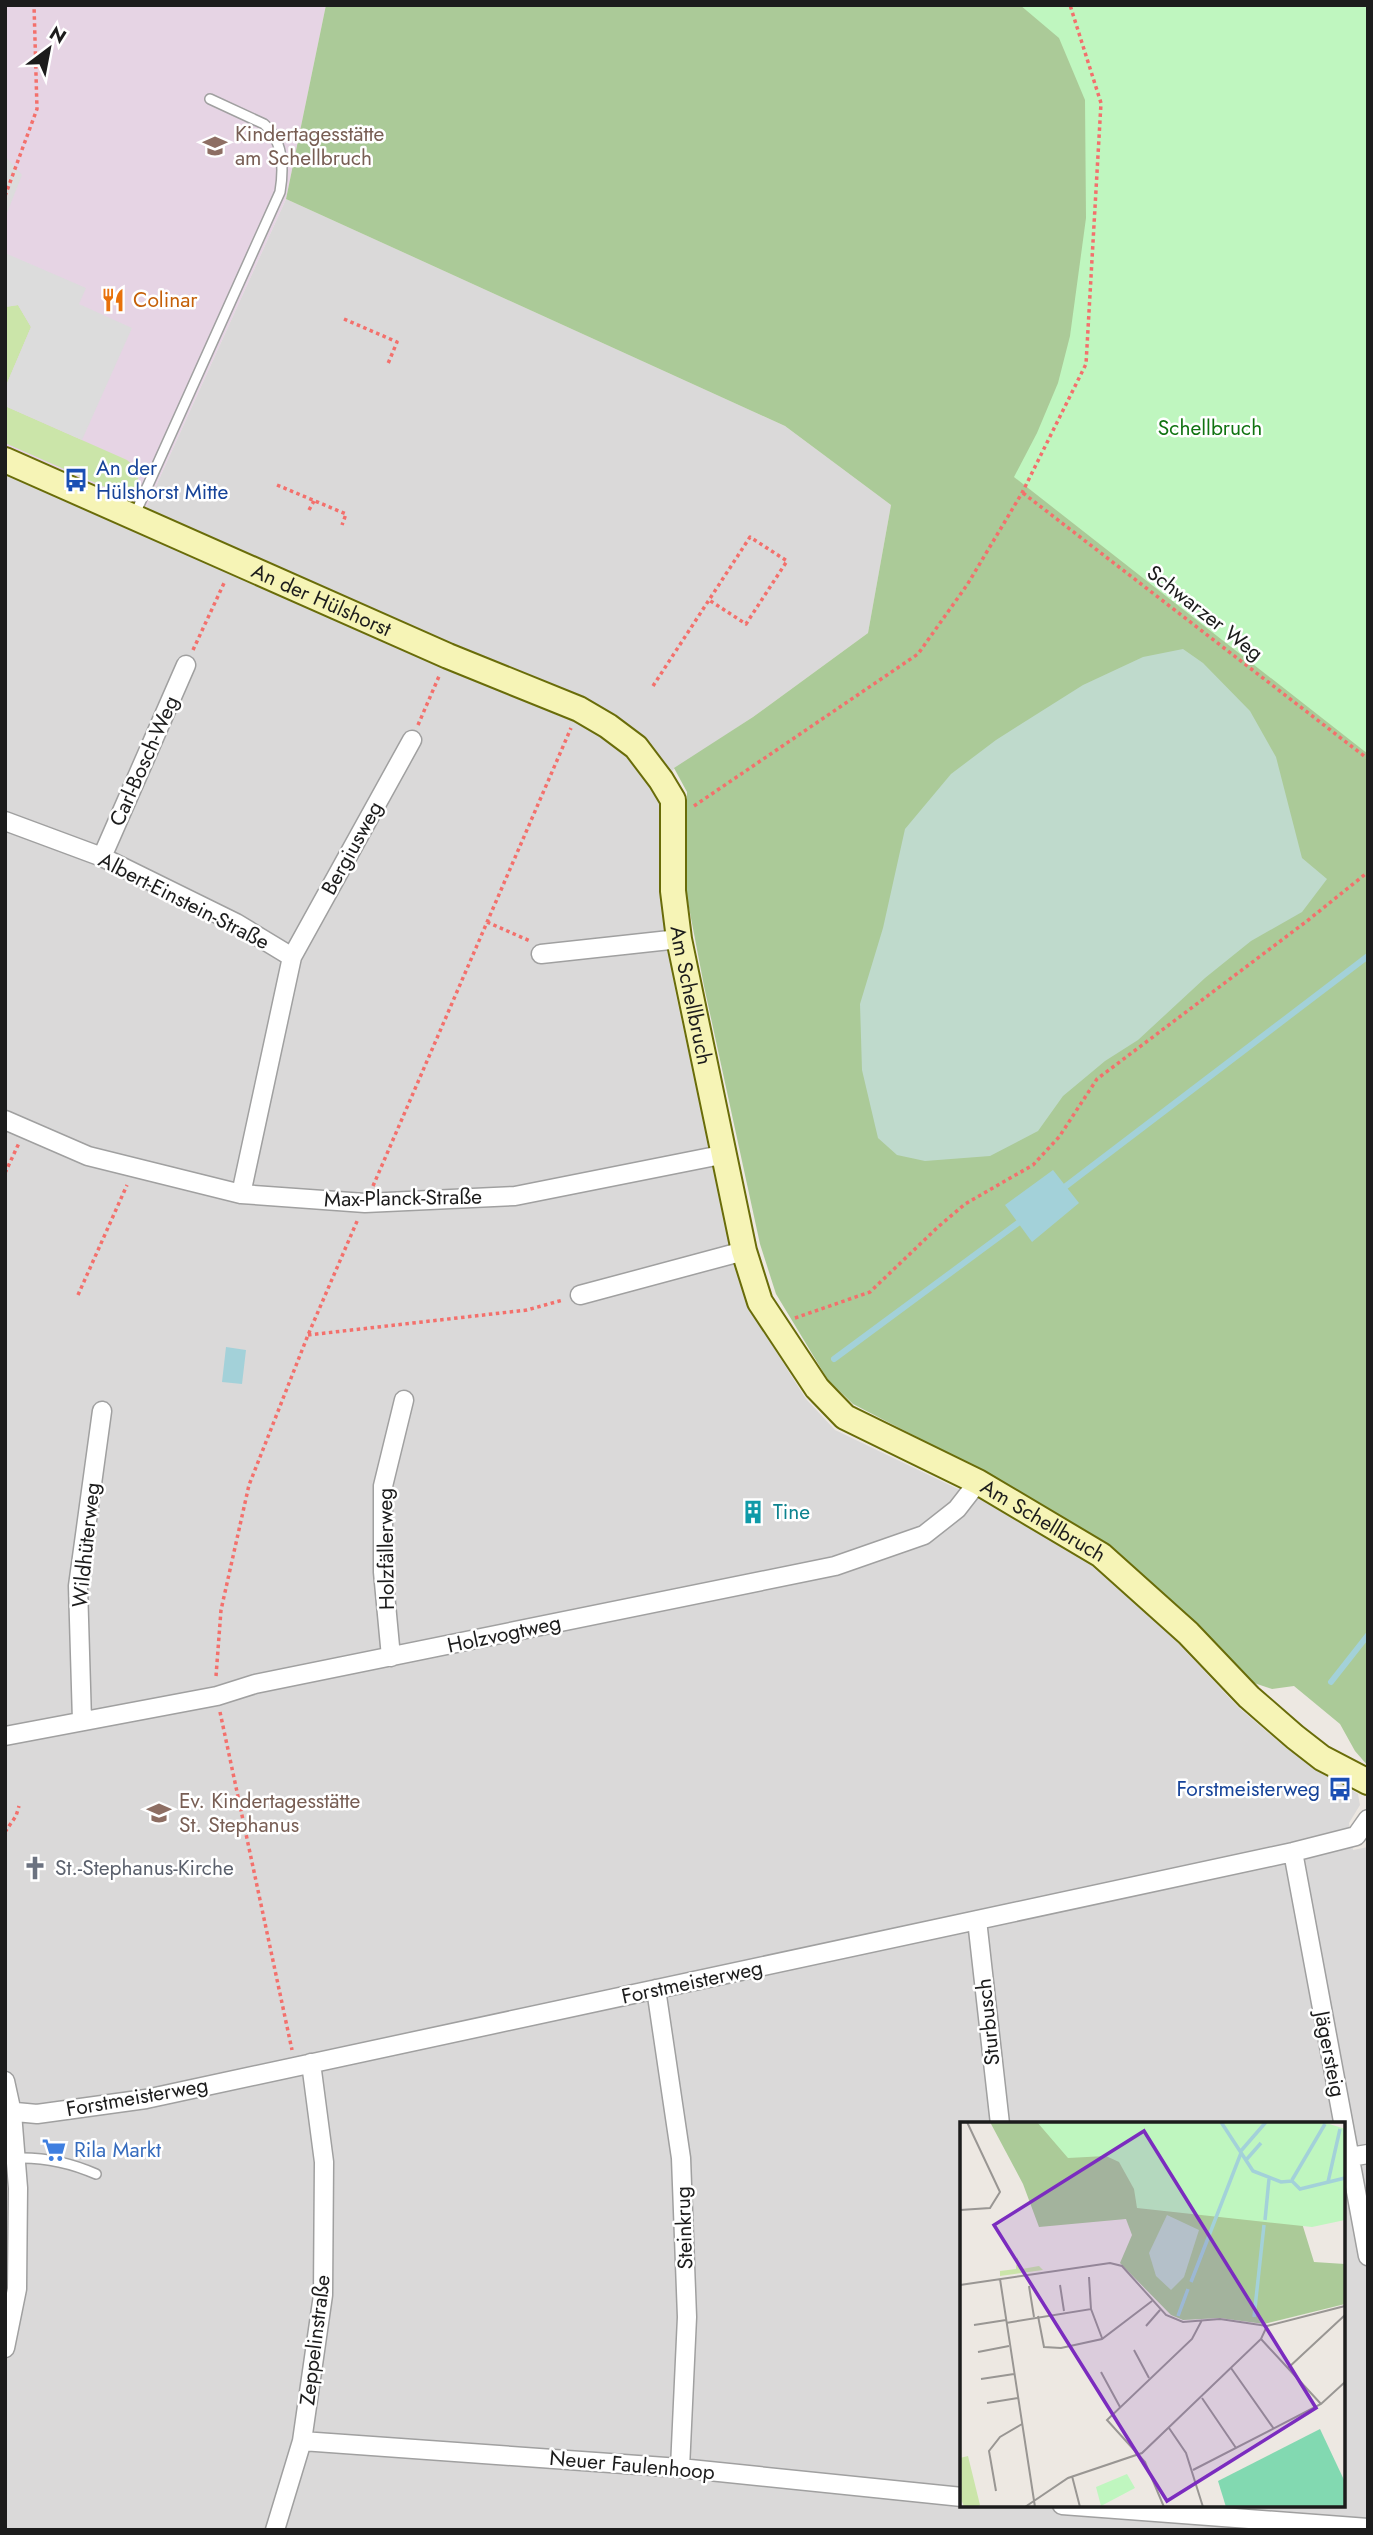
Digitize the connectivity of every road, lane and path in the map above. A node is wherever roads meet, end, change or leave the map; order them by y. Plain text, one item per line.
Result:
1 (34, 5) edge
2 (1070, 5) edge
3 (210, 99) dead end
4 (5, 196) edge
5 (344, 319) dead end
6 (387, 366) dead end
7 (5, 460) edge
8 (277, 485) dead end
9 (1023, 493) junction
10 (314, 501) junction
11 (309, 510) dead end
12 (134, 516) junction
13 (342, 524) dead end
14 (234, 560) junction
15 (709, 600) junction
16 (448, 656) junction
17 (186, 664) joint
18 (653, 686) dead end
19 (579, 709) junction
20 (412, 740) joint
21 (636, 747) joint
22 (1368, 759) edge
23 (5, 821) edge
24 (673, 821) junction
25 (102, 857) junction
26 (1368, 872) edge
27 (487, 922) junction
28 (679, 939) junction
29 (549, 954) joint
30 (292, 957) junction
31 (5, 1120) edge
32 (25, 1129) junction
33 (726, 1154) junction
34 (135, 1168) junction
35 (5, 1173) edge
36 (241, 1194) junction
37 (365, 1203) junction
38 (744, 1251) junction
39 (78, 1295) dead end
40 (580, 1295) joint
41 (775, 1326) junction
42 (309, 1335) junction
43 (404, 1400) dead end
44 (102, 1411) dead end
45 (978, 1482) junction
46 (391, 1657) junction
47 (217, 1696) junction
48 (82, 1721) junction
49 (5, 1736) edge
50 (1368, 1782) edge
51 (19, 1806) dead end
52 (1368, 1819) edge
53 (5, 1832) edge
54 (1293, 1852) junction
55 (977, 1920) junction
56 (656, 1989) junction
57 (304, 2064) junction
58 (5, 2081) edge
59 (8, 2112) edge
60 (1000, 2122) edge
61 (1343, 2122) edge
62 (1345, 2130) edge
63 (1368, 2154) edge
64 (1350, 2157) junction
65 (16, 2158) junction
66 (96, 2174) dead end
67 (1368, 2256) edge
68 (5, 2348) edge
69 (302, 2441) junction
70 (680, 2468) junction
71 (960, 2497) edge
72 (1089, 2507) edge
73 (1368, 2528) edge
74 (275, 2530) edge

1 - 4 path
2 - 9 path
3 - 12 lane
5 - 6 path
7 - 12 street, An der Hülshorst
8 - 10 path
9 - 22 path, Schwarzer Weg
9 - 24 path
10 - 11 path
10 - 13 path
12 - 14 street, An der Hülshorst
14 - 16 street, An der Hülshorst
14 - 17 path
15 - 15 path
15 - 18 path
16 - 19 street, An der Hülshorst
16 - 20 path
17 - 25 street, Carl-Bosch-Weg
19 - 21 street, An der Hülshorst
19 - 27 path
20 - 30 street, Bergiusweg
21 - 24 street, Am Schellbruch
23 - 25 street, Albert-Einstein-Straße
24 - 28 street, Am Schellbruch
25 - 30 street, Albert-Einstein-Straße
26 - 41 path
27 - 29 path
27 - 37 path
28 - 29 street
28 - 33 street, Am Schellbruch
30 - 36 street, Albert-Einstein-Straße
31 - 32 street, Max-Planck-Straße
32 - 34 street, Max-Planck-Straße
32 - 35 path
33 - 37 street, Max-Planck-Straße
33 - 38 street, Am Schellbruch
34 - 36 street, Max-Planck-Straße
34 - 39 path
36 - 37 street, Max-Planck-Straße
37 - 42 path
38 - 40 street
38 - 41 street, Am Schellbruch
40 - 42 path
41 - 45 street, Am Schellbruch
42 - 47 path
43 - 46 street, Holzfällerweg
44 - 48 street, Wildhüterweg
45 - 46 street, Holzvogtweg
45 - 50 street, Am Schellbruch
46 - 47 street, Holzvogtweg
47 - 48 street, Holzvogtweg
47 - 57 path
48 - 49 street, Holzvogtweg
51 - 53 path
52 - 54 street, Forstmeisterweg
54 - 55 street, Forstmeisterweg
54 - 61 street, Jägersteig
55 - 56 street, Forstmeisterweg
55 - 60 street, Sturbusch
56 - 57 street, Forstmeisterweg
56 - 70 street, Steinkrug
57 - 59 street, Forstmeisterweg
57 - 69 street, Zeppelinstraße
58 - 59 street
59 - 65 street
62 - 64 street, Jägersteig
63 - 64 street
64 - 67 street, Jägersteig
65 - 66 lane
65 - 68 street
69 - 70 street, Neuer Faulenhoop
69 - 74 street, Zeppelinstraße
70 - 71 street, Neuer Faulenhoop
72 - 73 street

